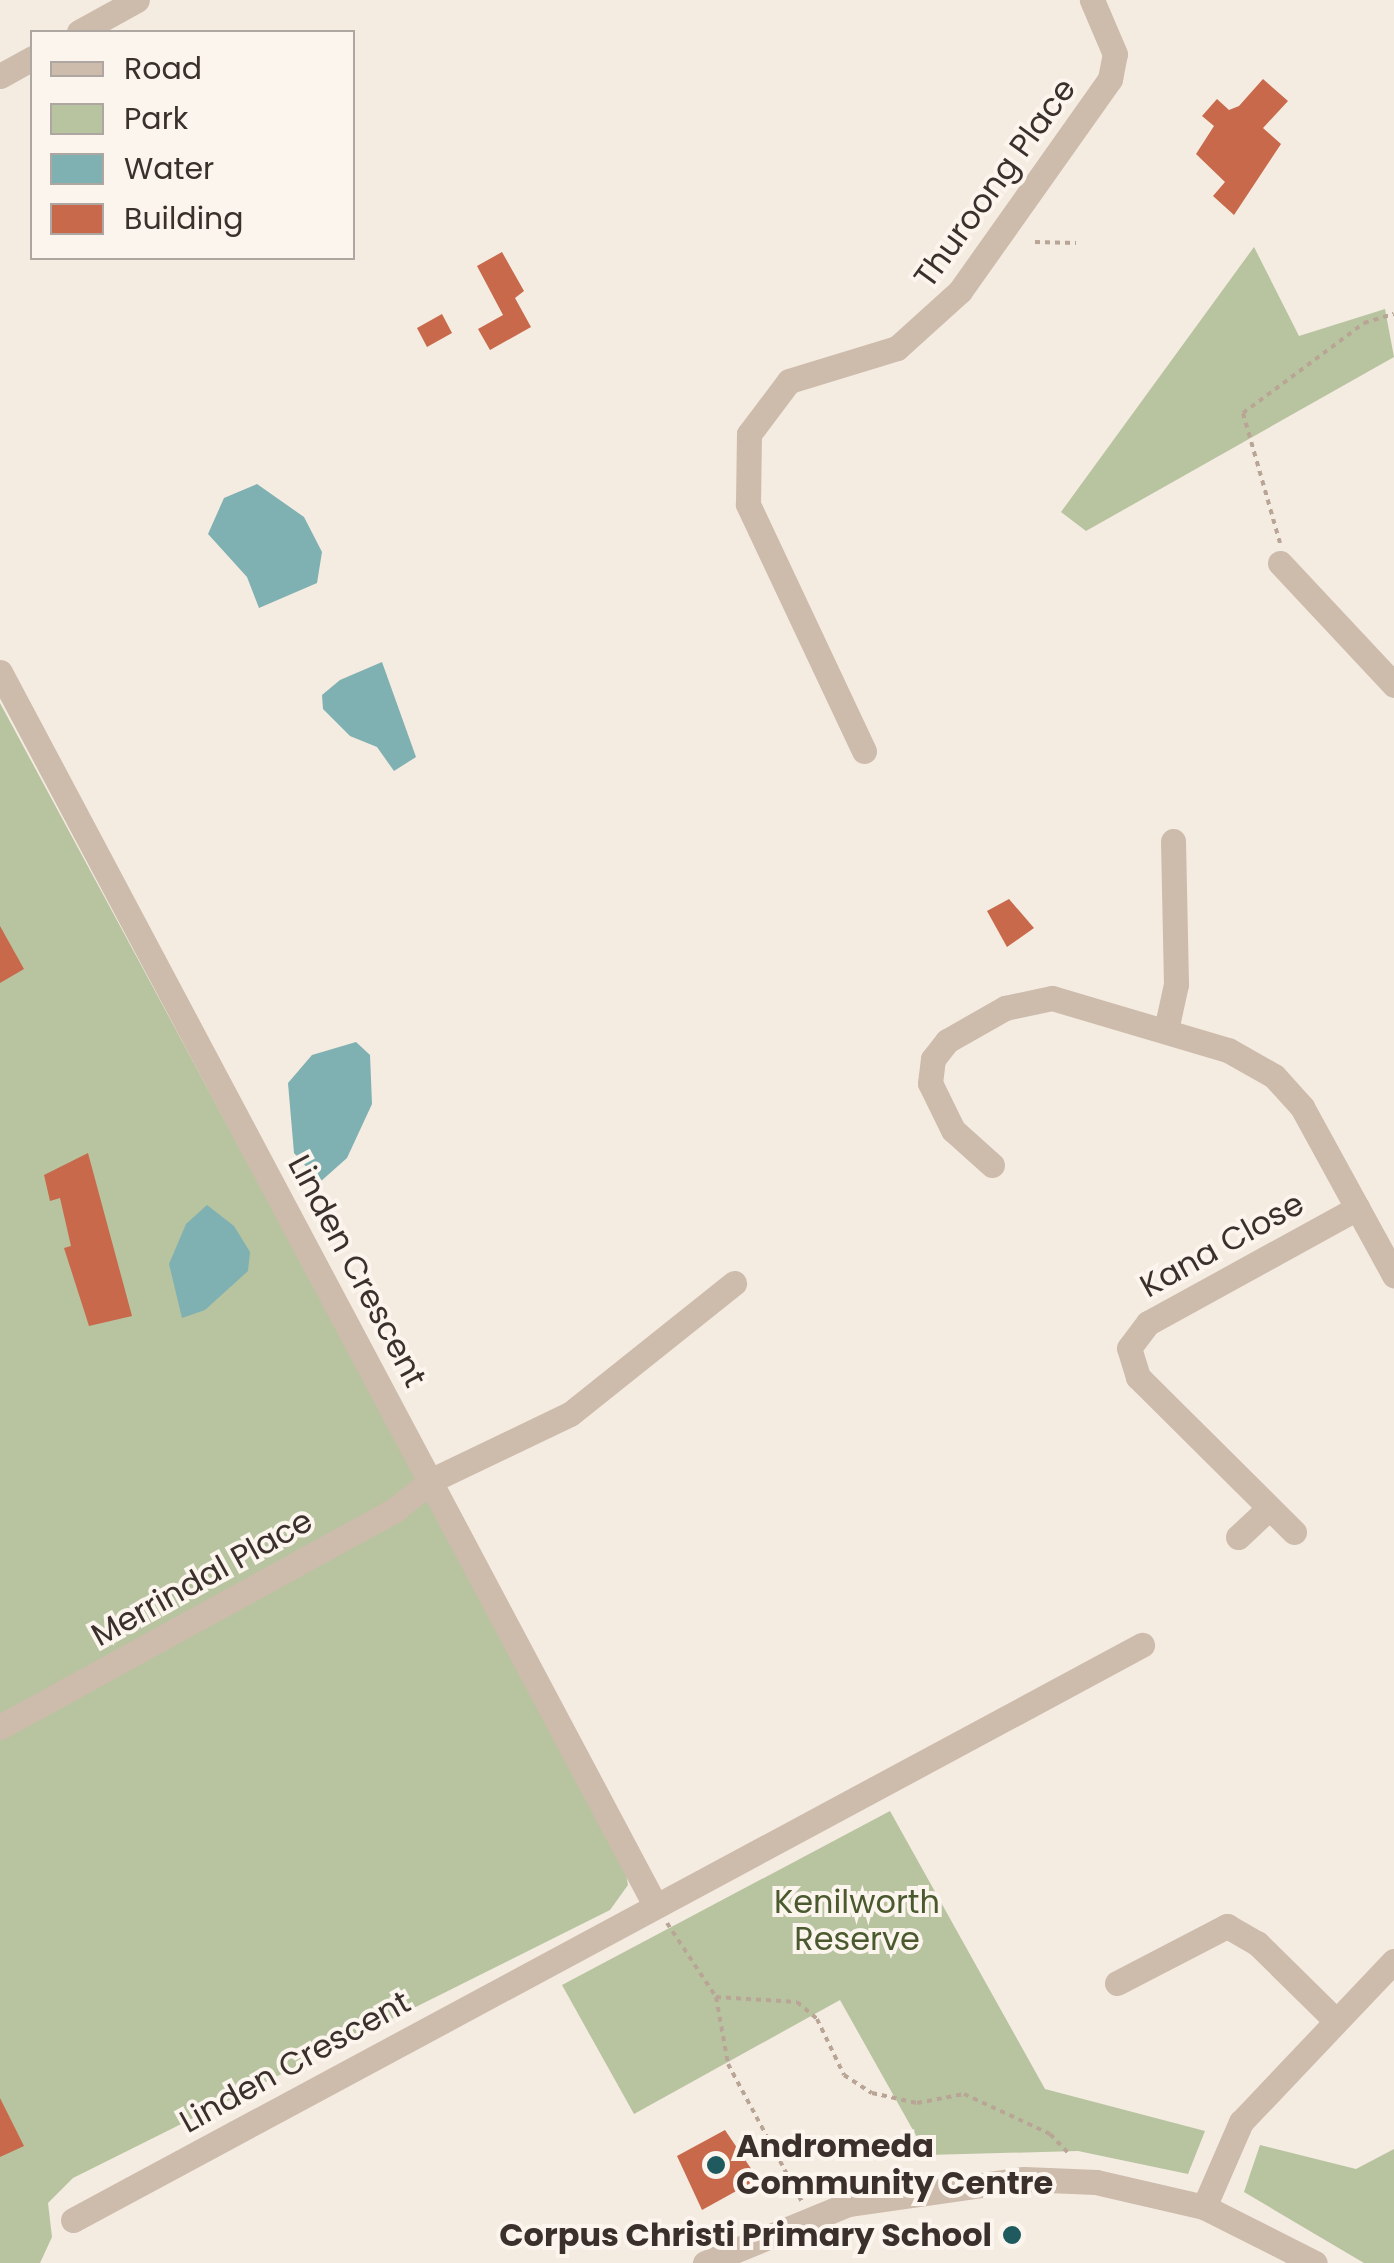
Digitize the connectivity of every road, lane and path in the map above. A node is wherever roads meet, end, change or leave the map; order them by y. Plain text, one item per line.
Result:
1 (137, 0) edge
2 (1092, 0) edge
3 (83, 30) edge
4 (1035, 242) dead end
5 (1076, 242) dead end
6 (1394, 314) edge
7 (1280, 563) joint
8 (0, 672) edge
9 (1394, 685) edge
10 (864, 751) dead end
11 (1173, 841) dead end
12 (1166, 1030) junction
13 (992, 1165) dead end
14 (1357, 1208) junction
15 (1394, 1275) edge
16 (734, 1283) dead end
17 (432, 1480) junction
18 (1261, 1502) junction
19 (1294, 1532) dead end
20 (1238, 1537) dead end
21 (1142, 1645) dead end
22 (0, 1727) edge
23 (654, 1902) junction
24 (1394, 1960) edge
25 (1117, 1983) dead end
26 (716, 1997) junction
27 (1336, 2021) junction
28 (1096, 2182) junction
29 (1204, 2208) junction
30 (808, 2216) junction
31 (73, 2220) dead end
32 (705, 2263) edge
33 (1315, 2263) edge

1 - 3 street
2 - 10 street, Thuroong Place
4 - 5 path
6 - 7 path
7 - 9 street
8 - 17 street, Linden Crescent
11 - 12 street
12 - 13 street
12 - 14 street
14 - 15 street
14 - 18 street, Kana Close
16 - 17 street, Merrindal Place
17 - 22 street, Merrindal Place
17 - 23 street, Linden Crescent
18 - 19 street, Kana Close
18 - 20 street
21 - 23 street, Linden Crescent
23 - 26 path
23 - 31 street, Linden Crescent
24 - 27 street
25 - 27 street
26 - 28 path
26 - 30 path
27 - 29 street
28 - 29 street
28 - 30 street
29 - 33 street
30 - 32 street

